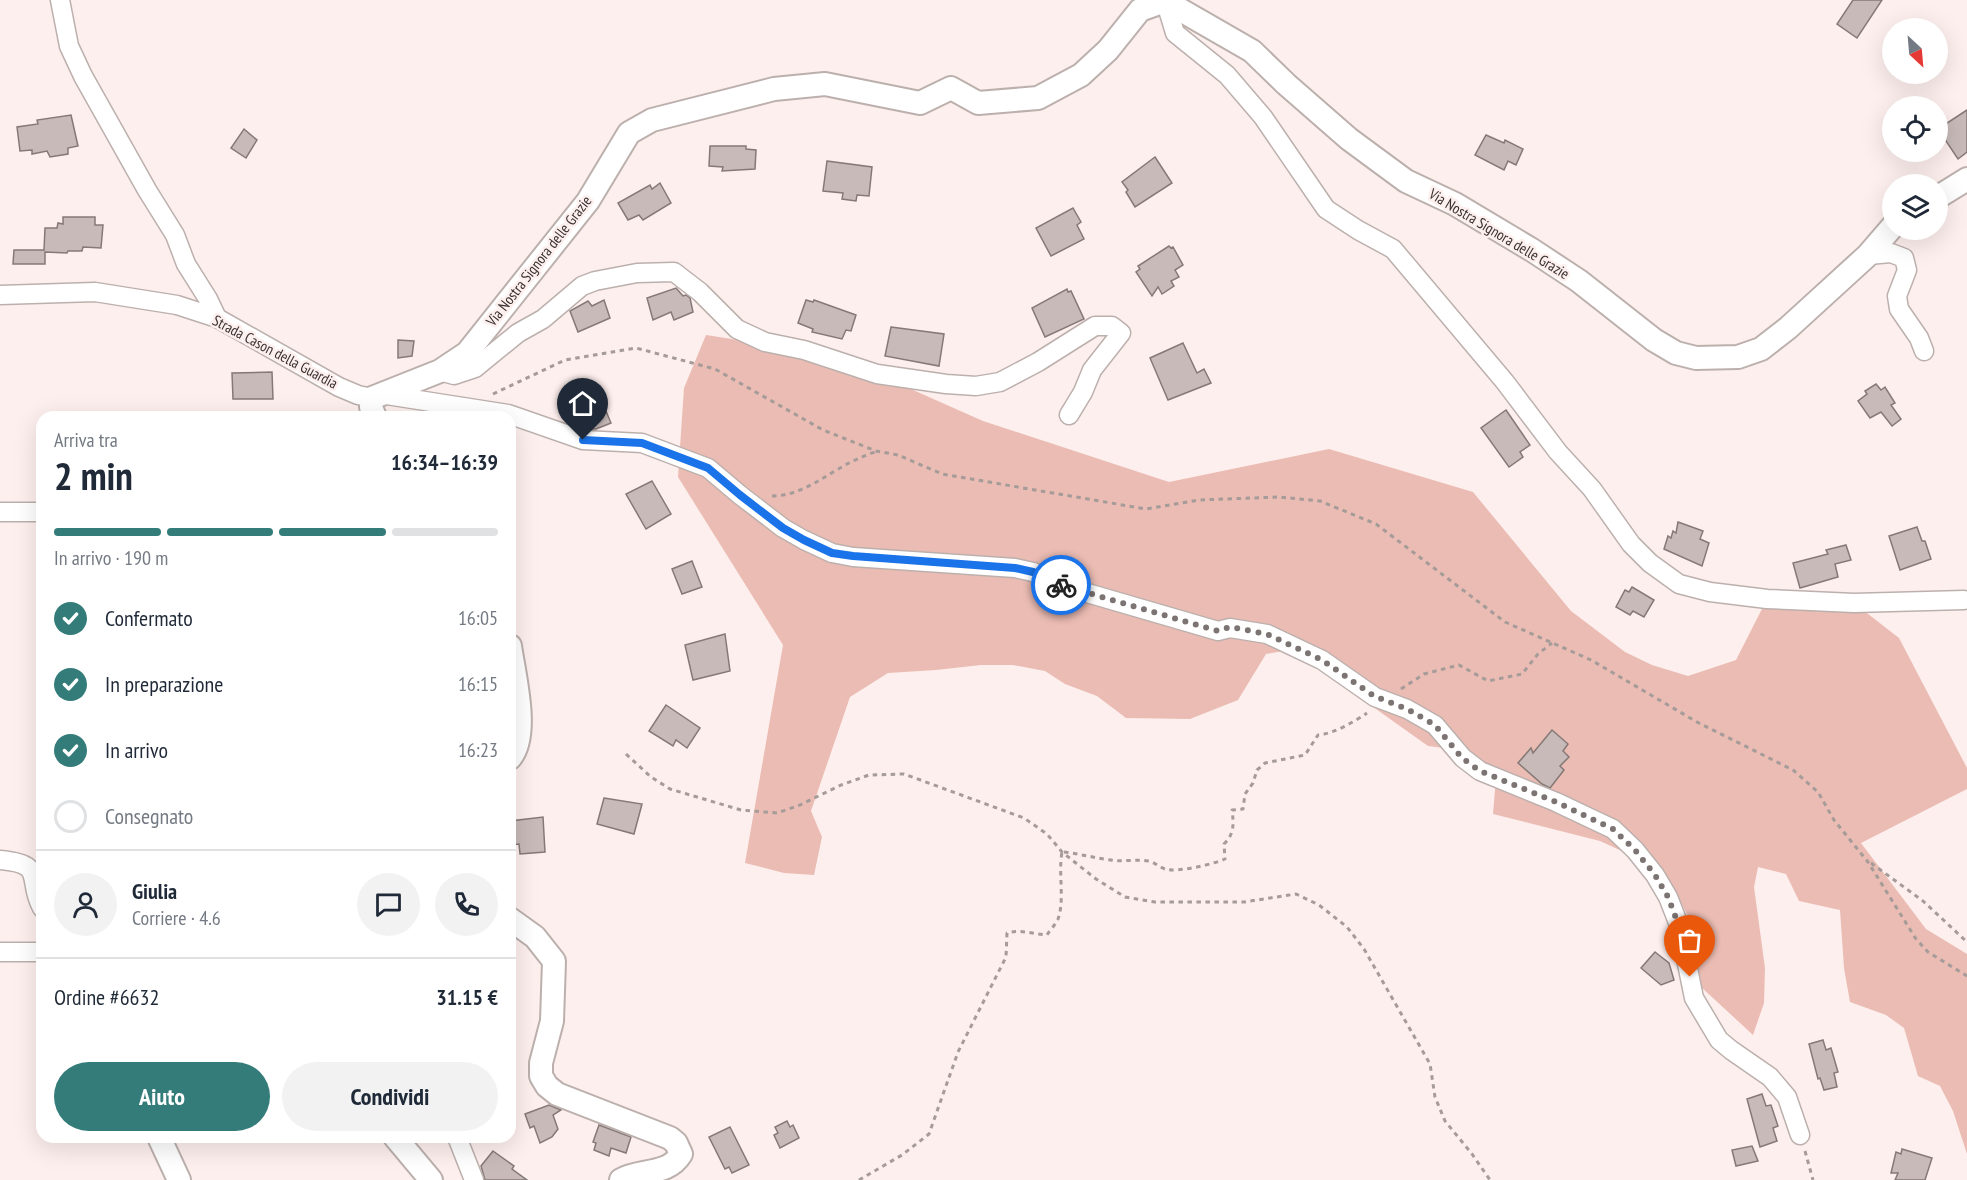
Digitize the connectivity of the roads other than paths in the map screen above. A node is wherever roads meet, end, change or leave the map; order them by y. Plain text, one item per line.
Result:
1 (60, 0) edge
2 (1165, 1) edge
3 (1967, 179) edge
4 (1948, 190) edge
5 (1882, 239) edge
6 (1868, 255) junction
7 (0, 295) edge
8 (217, 318) junction
9 (1924, 351) dead end
10 (440, 371) junction
11 (376, 403) edge
12 (482, 411) edge
13 (1069, 415) dead end
14 (516, 417) edge
15 (0, 512) edge
16 (36, 512) edge
17 (1964, 600) dead end
18 (516, 689) edge
19 (516, 747) edge
20 (0, 860) edge
21 (36, 883) edge
22 (516, 923) edge
23 (0, 951) edge
24 (36, 952) edge
25 (1800, 1135) road end
26 (162, 1143) edge
27 (400, 1143) edge
28 (459, 1143) edge
29 (179, 1180) edge
30 (431, 1180) edge
31 (474, 1180) edge
32 (621, 1180) edge

1 - 8 street
2 - 6 street, Via Nostra Signora delle Grazie
2 - 10 street, Via Nostra Signora delle Grazie
2 - 17 street
3 - 4 street
5 - 6 street, Via Nostra Signora delle Grazie
6 - 9 street
7 - 8 street, Strada Cason della Guardia
8 - 11 street, Strada Cason della Guardia
10 - 11 street, Via Nostra Signora delle Grazie
10 - 13 street
11 - 12 street, Strada Cason della Guardia
14 - 25 street, Strada Cason della Guardia
15 - 16 street
18 - 19 street
20 - 21 street
22 - 32 street
23 - 24 street
26 - 29 street
27 - 30 street
28 - 31 street

